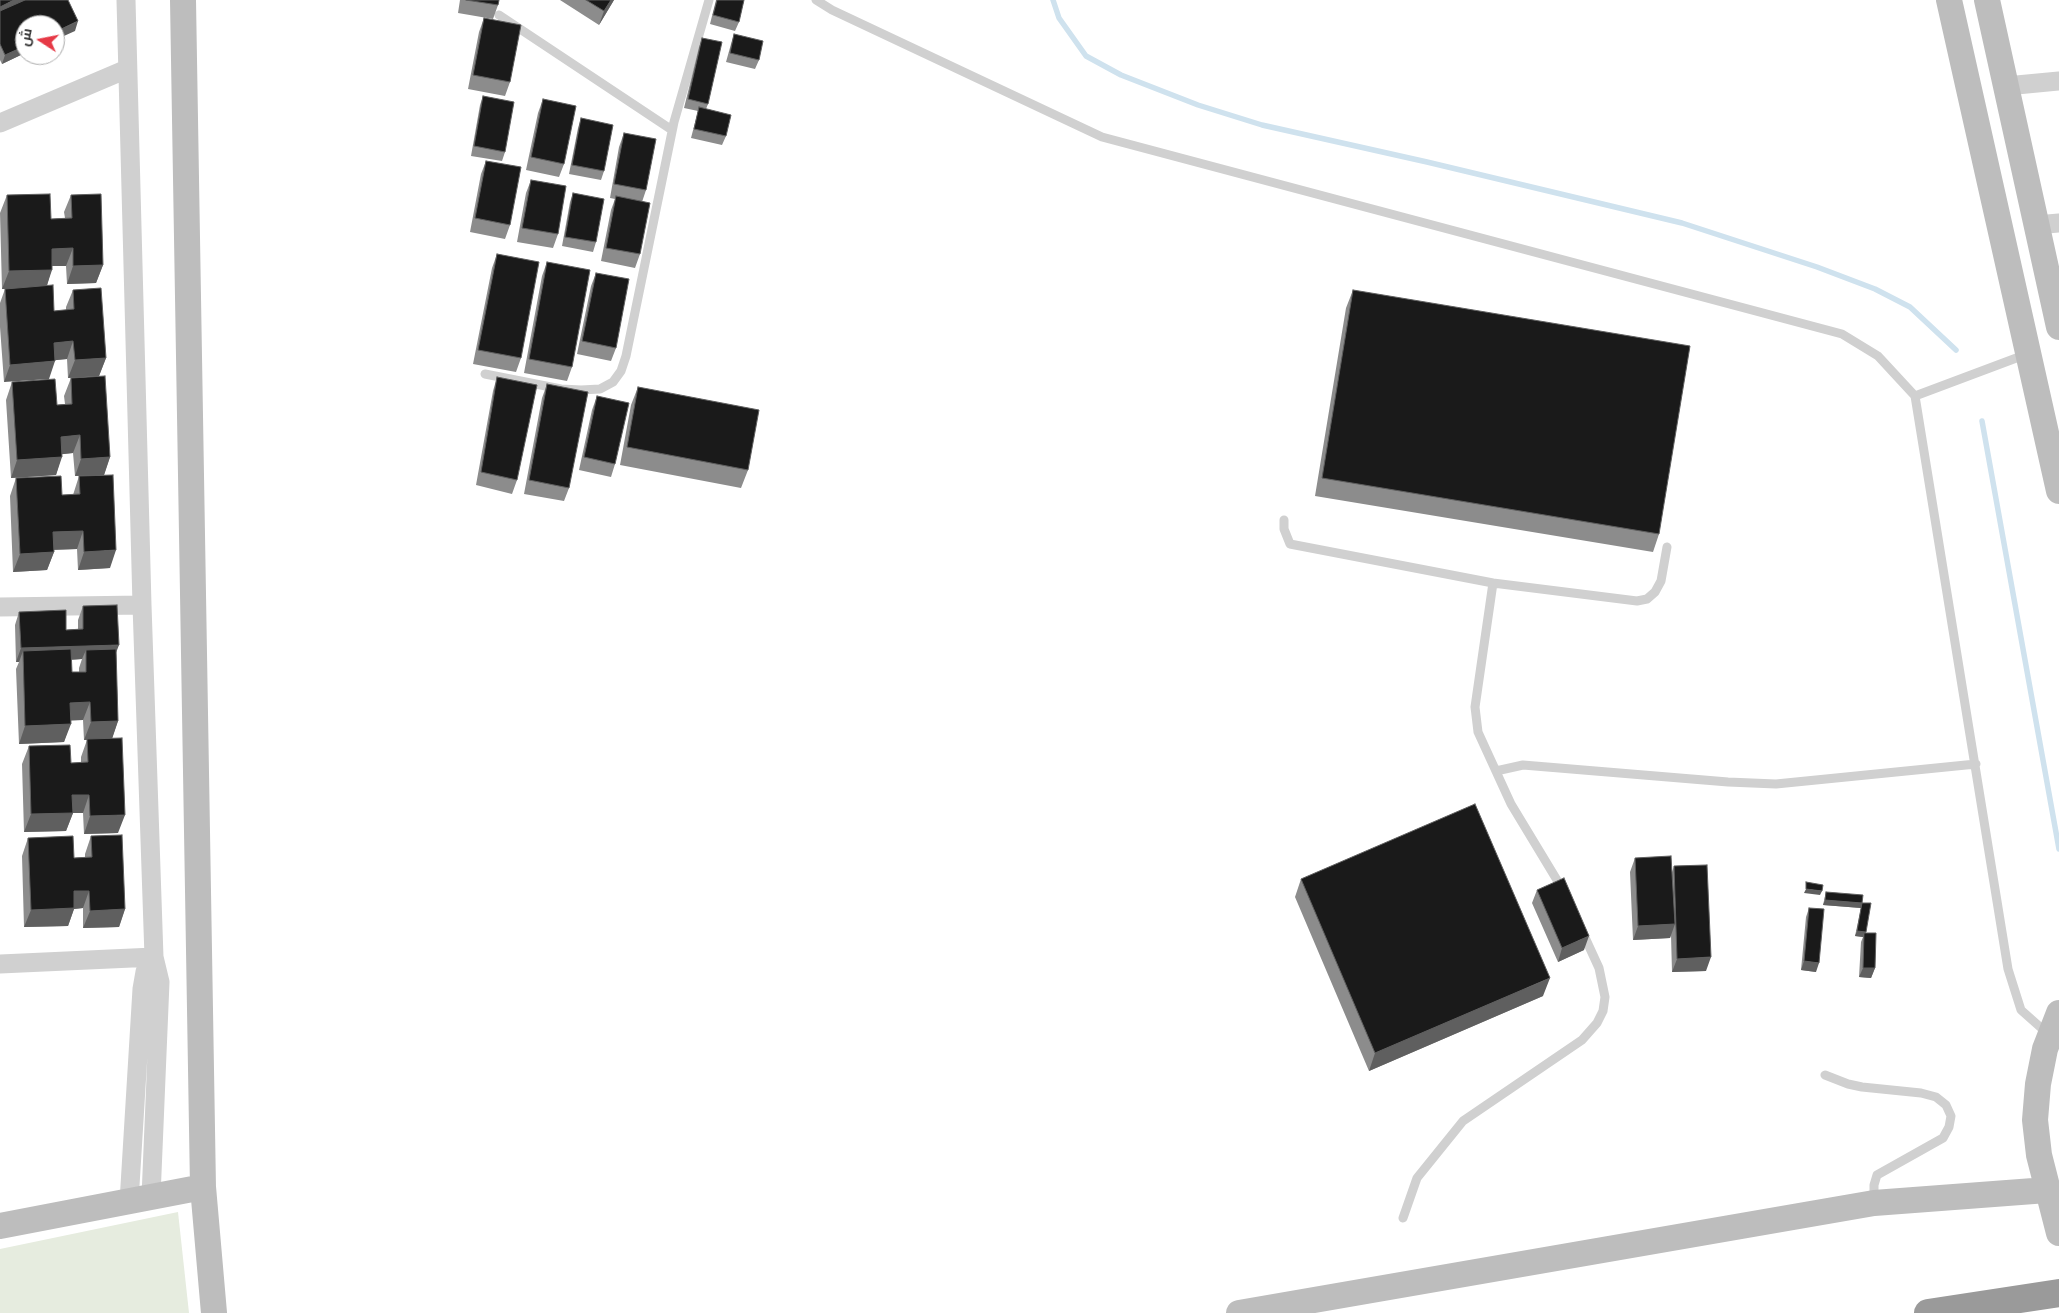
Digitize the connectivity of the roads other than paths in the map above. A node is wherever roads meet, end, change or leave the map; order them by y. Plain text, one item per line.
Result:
1 (126, 0) edge
2 (183, 0) edge
3 (709, 0) edge
4 (816, 0) edge
5 (1949, 0) edge
6 (1986, 0) edge
7 (500, 15) edge
8 (127, 69) junction
9 (2059, 81) edge
10 (2006, 86) junction
11 (0, 124) edge
12 (672, 130) junction
13 (2048, 224) edge
14 (2059, 327) edge
15 (2028, 354) junction
16 (485, 374) dead end
17 (1915, 396) junction
18 (2059, 491) edge
19 (1284, 520) dead end
20 (1667, 547) dead end
21 (1492, 583) junction
22 (142, 605) junction
23 (0, 607) edge
24 (1976, 764) junction
25 (1496, 771) junction
26 (1568, 899) edge
27 (1579, 925) edge
28 (154, 956) junction
29 (0, 964) edge
30 (2054, 1025) edge
31 (1825, 1076) dead end
32 (153, 1151) junction
33 (132, 1152) junction
34 (203, 1187) junction
35 (2046, 1190) junction
36 (140, 1199) junction
37 (1874, 1203) junction
38 (1403, 1218) dead end
39 (0, 1226) edge
40 (2059, 1234) edge
41 (2059, 1293) edge
42 (214, 1313) edge
43 (1239, 1313) edge
44 (1928, 1313) edge

1 - 8 street
2 - 34 street
3 - 12 lane
4 - 17 lane
5 - 15 street
6 - 10 street
7 - 12 lane
8 - 11 street
8 - 22 street
9 - 10 street
10 - 13 street
12 - 16 lane
13 - 14 street
15 - 17 lane
15 - 18 street
17 - 24 lane
19 - 21 lane
20 - 21 lane
21 - 25 lane
22 - 23 street
22 - 28 street
24 - 25 lane
24 - 30 lane
25 - 26 lane
27 - 38 lane
28 - 29 street
28 - 32 street
28 - 33 street
30 - 35 street
31 - 37 lane
32 - 33 street
32 - 36 street
33 - 36 street
34 - 36 street
34 - 42 street
35 - 37 street
35 - 40 street
36 - 39 street
37 - 43 street
41 - 44 highway

